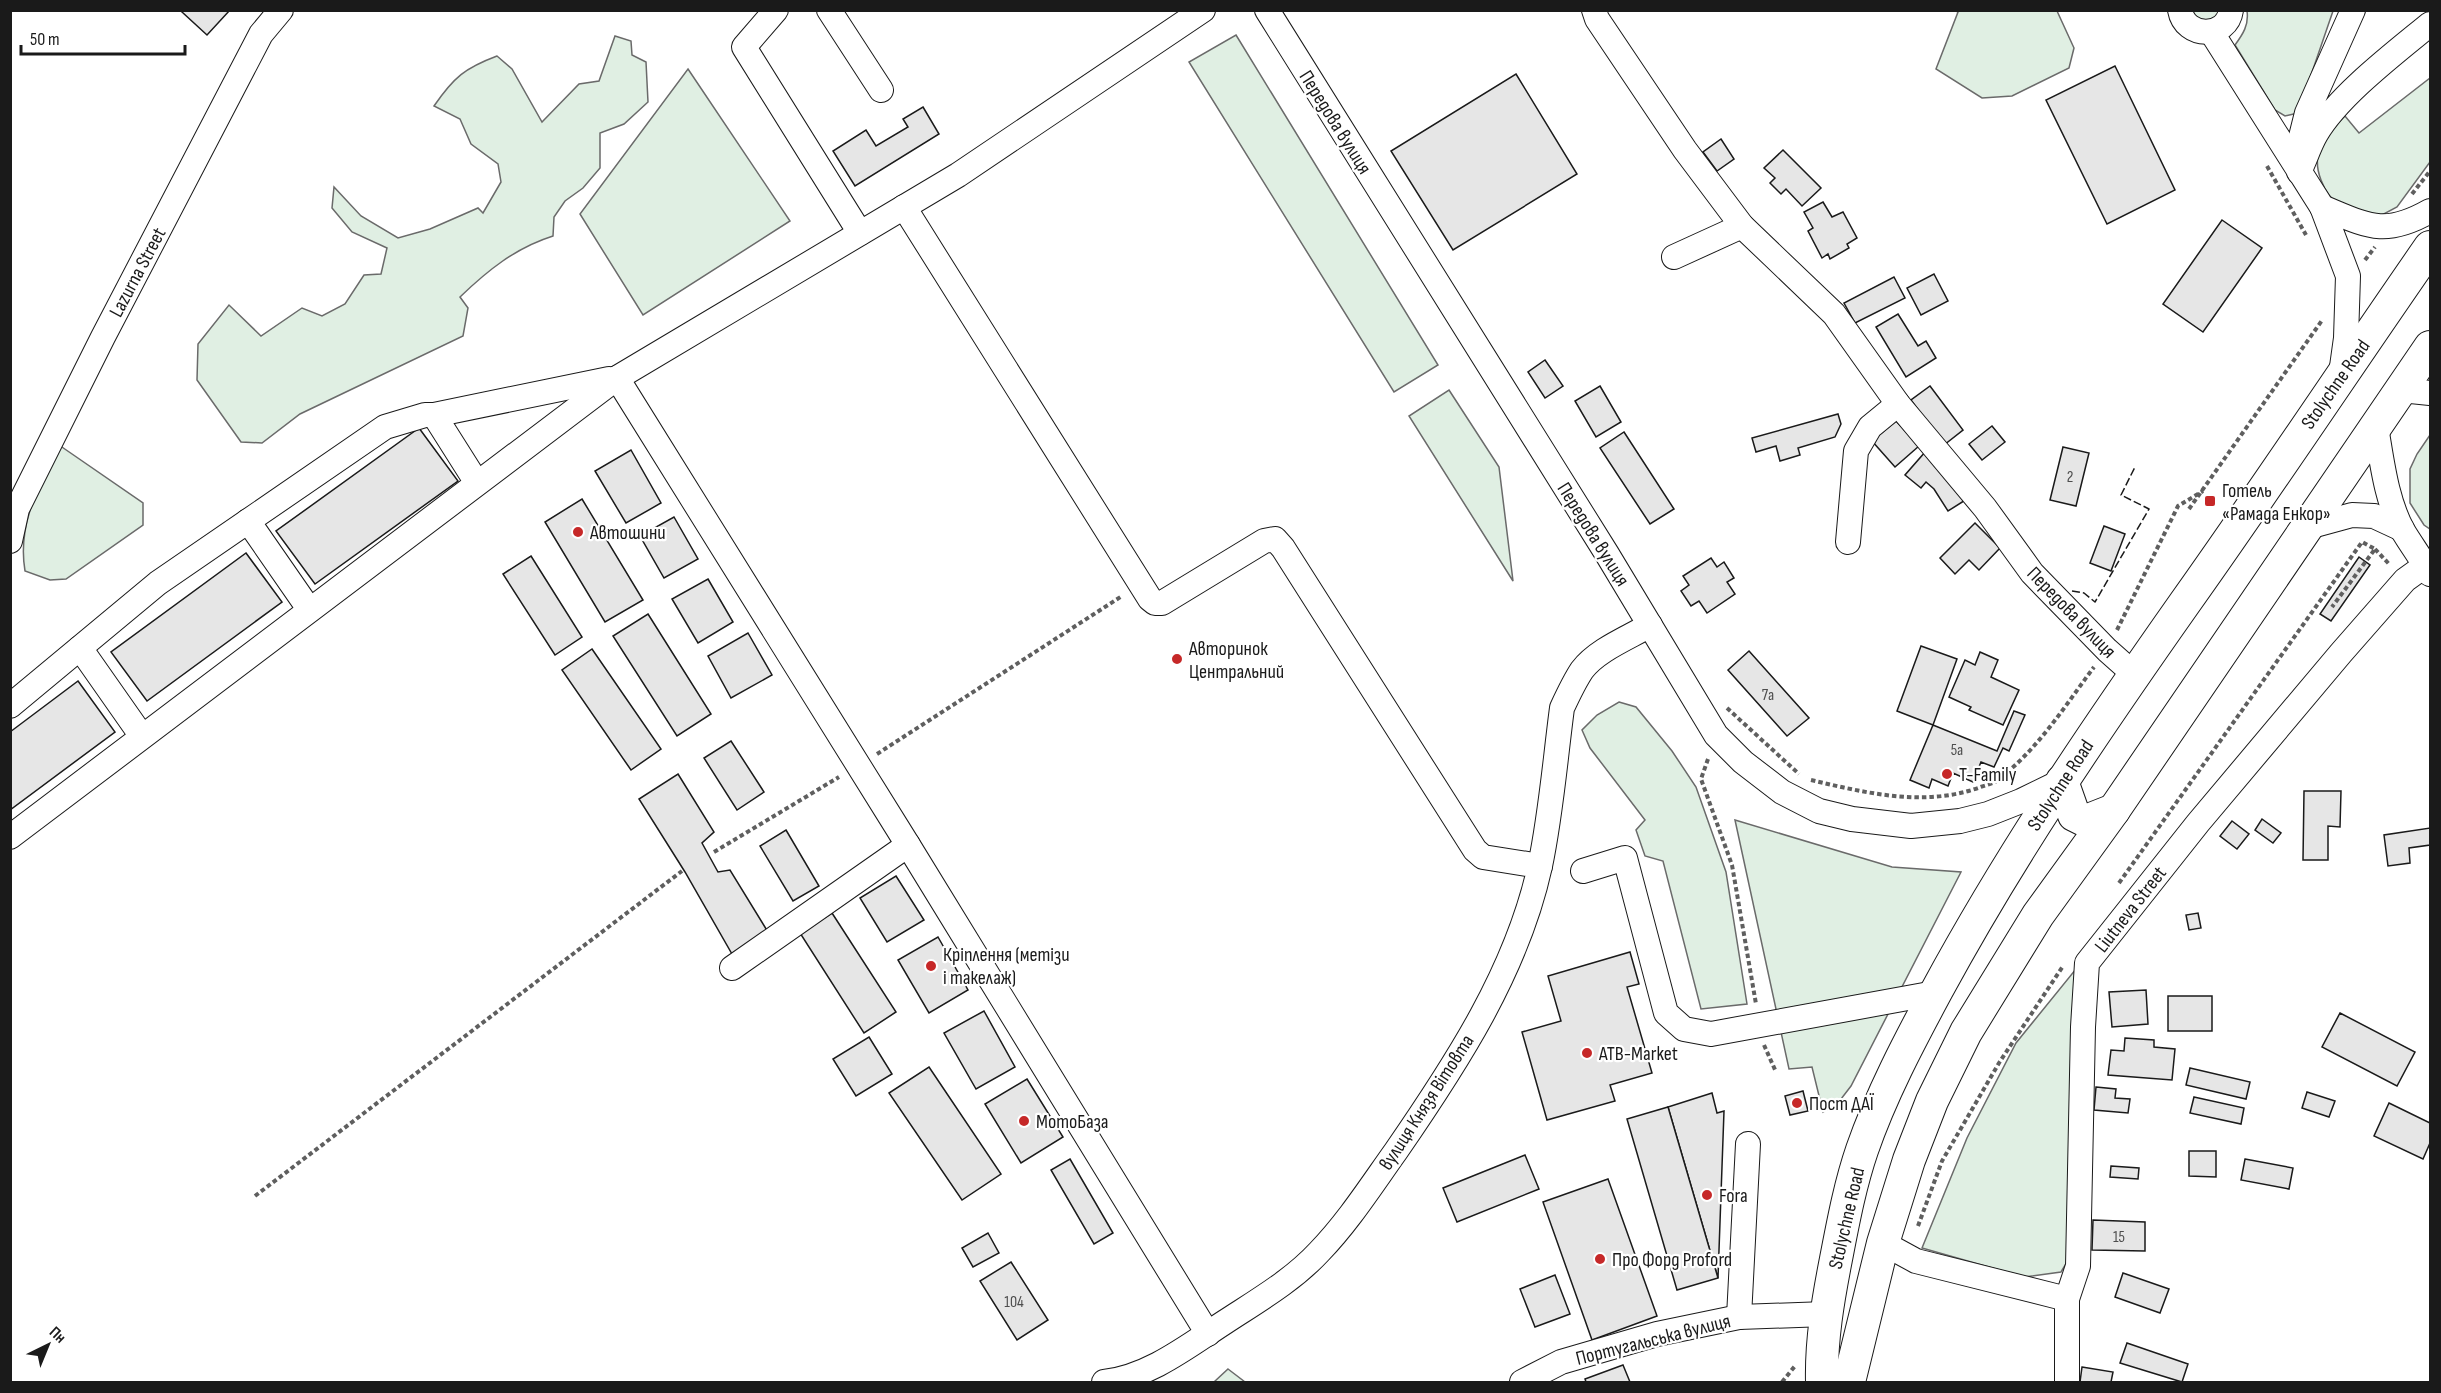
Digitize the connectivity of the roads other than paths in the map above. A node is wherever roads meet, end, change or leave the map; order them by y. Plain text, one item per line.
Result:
1 (281, 10) edge
2 (776, 10) edge
3 (1203, 10) edge
4 (1267, 10) edge
5 (1594, 10) edge
6 (2181, 10) edge
7 (2231, 10) edge
8 (2353, 10) edge
9 (834, 12) edge
10 (2430, 24) edge
11 (2212, 33) junction
12 (881, 90) dead end
13 (2299, 172) junction
14 (904, 207) junction
15 (2322, 207) junction
16 (2430, 211) edge
17 (1742, 226) junction
18 (860, 233) junction
19 (2430, 247) edge
20 (1674, 257) dead end
21 (2430, 347) edge
22 (2341, 375) junction
23 (617, 378) junction
24 (2416, 391) edge
25 (1898, 404) junction
26 (434, 415) junction
27 (2376, 427) junction
28 (477, 483) junction
29 (248, 521) junction
30 (2308, 527) junction
31 (2402, 529) junction
32 (10, 541) edge
33 (1848, 542) dead end
34 (2429, 567) edge
35 (309, 609) junction
36 (1650, 625) junction
37 (80, 648) junction
38 (2134, 674) junction
39 (10, 706) edge
40 (141, 735) junction
41 (2062, 781) junction
42 (2114, 810) junction
43 (10, 837) edge
44 (908, 845) junction
45 (1540, 866) junction
46 (1583, 871) dead end
47 (732, 968) dead end
48 (1935, 993) junction
49 (1748, 1144) dead end
50 (1883, 1243) junction
51 (2067, 1299) junction
52 (1826, 1314) junction
53 (1739, 1317) junction
54 (1208, 1334) junction
55 (1104, 1383) edge
56 (1522, 1383) edge
57 (1822, 1383) edge
58 (1850, 1383) edge
59 (2067, 1383) edge

1 - 32 street, Lazurna Street
2 - 18 street
3 - 14 street
4 - 36 street, Передова вулиця
5 - 17 street, Передова вулиця
6 - 11 street
7 - 11 street
8 - 13 street
9 - 12 street
10 - 13 street
11 - 13 street
13 - 15 street
14 - 18 street
14 - 45 street
15 - 16 street
15 - 22 street
17 - 20 street
17 - 25 street, Передова вулиця
18 - 23 street
19 - 22 main road, Stolychne Road
21 - 24 main road, Stolychne Road
22 - 38 main road, Stolychne Road
23 - 26 street
23 - 28 street
23 - 44 street
24 - 27 main road, Stolychne Road
25 - 33 street
25 - 38 street, Передова вулиця
26 - 28 street
26 - 29 street
27 - 30 main road, Stolychne Road
27 - 31 street
28 - 35 street
29 - 35 street
29 - 37 street
30 - 31 street
30 - 42 main road, Stolychne Road
31 - 34 street
34 - 51 street, Liutneva Street
35 - 40 street
36 - 41 street, Передова вулиця
36 - 45 street, вулиця Князя Вітовта
37 - 39 street
37 - 40 street
38 - 41 main road, Stolychne Road
40 - 43 street
41 - 42 main road
41 - 48 main road, Stolychne Road
42 - 50 main road, Stolychne Road
44 - 47 street
44 - 54 street
45 - 54 street, вулиця Князя Вітовта
46 - 48 street
48 - 52 main road, Stolychne Road
49 - 53 street
50 - 51 street
50 - 58 main road, Stolychne Road
51 - 59 street, Liutneva Street
52 - 53 street, Португальська вулиця
52 - 57 main road, Stolychne Road
53 - 56 street, Португальська вулиця
54 - 55 street, вулиця Князя Вітовта

